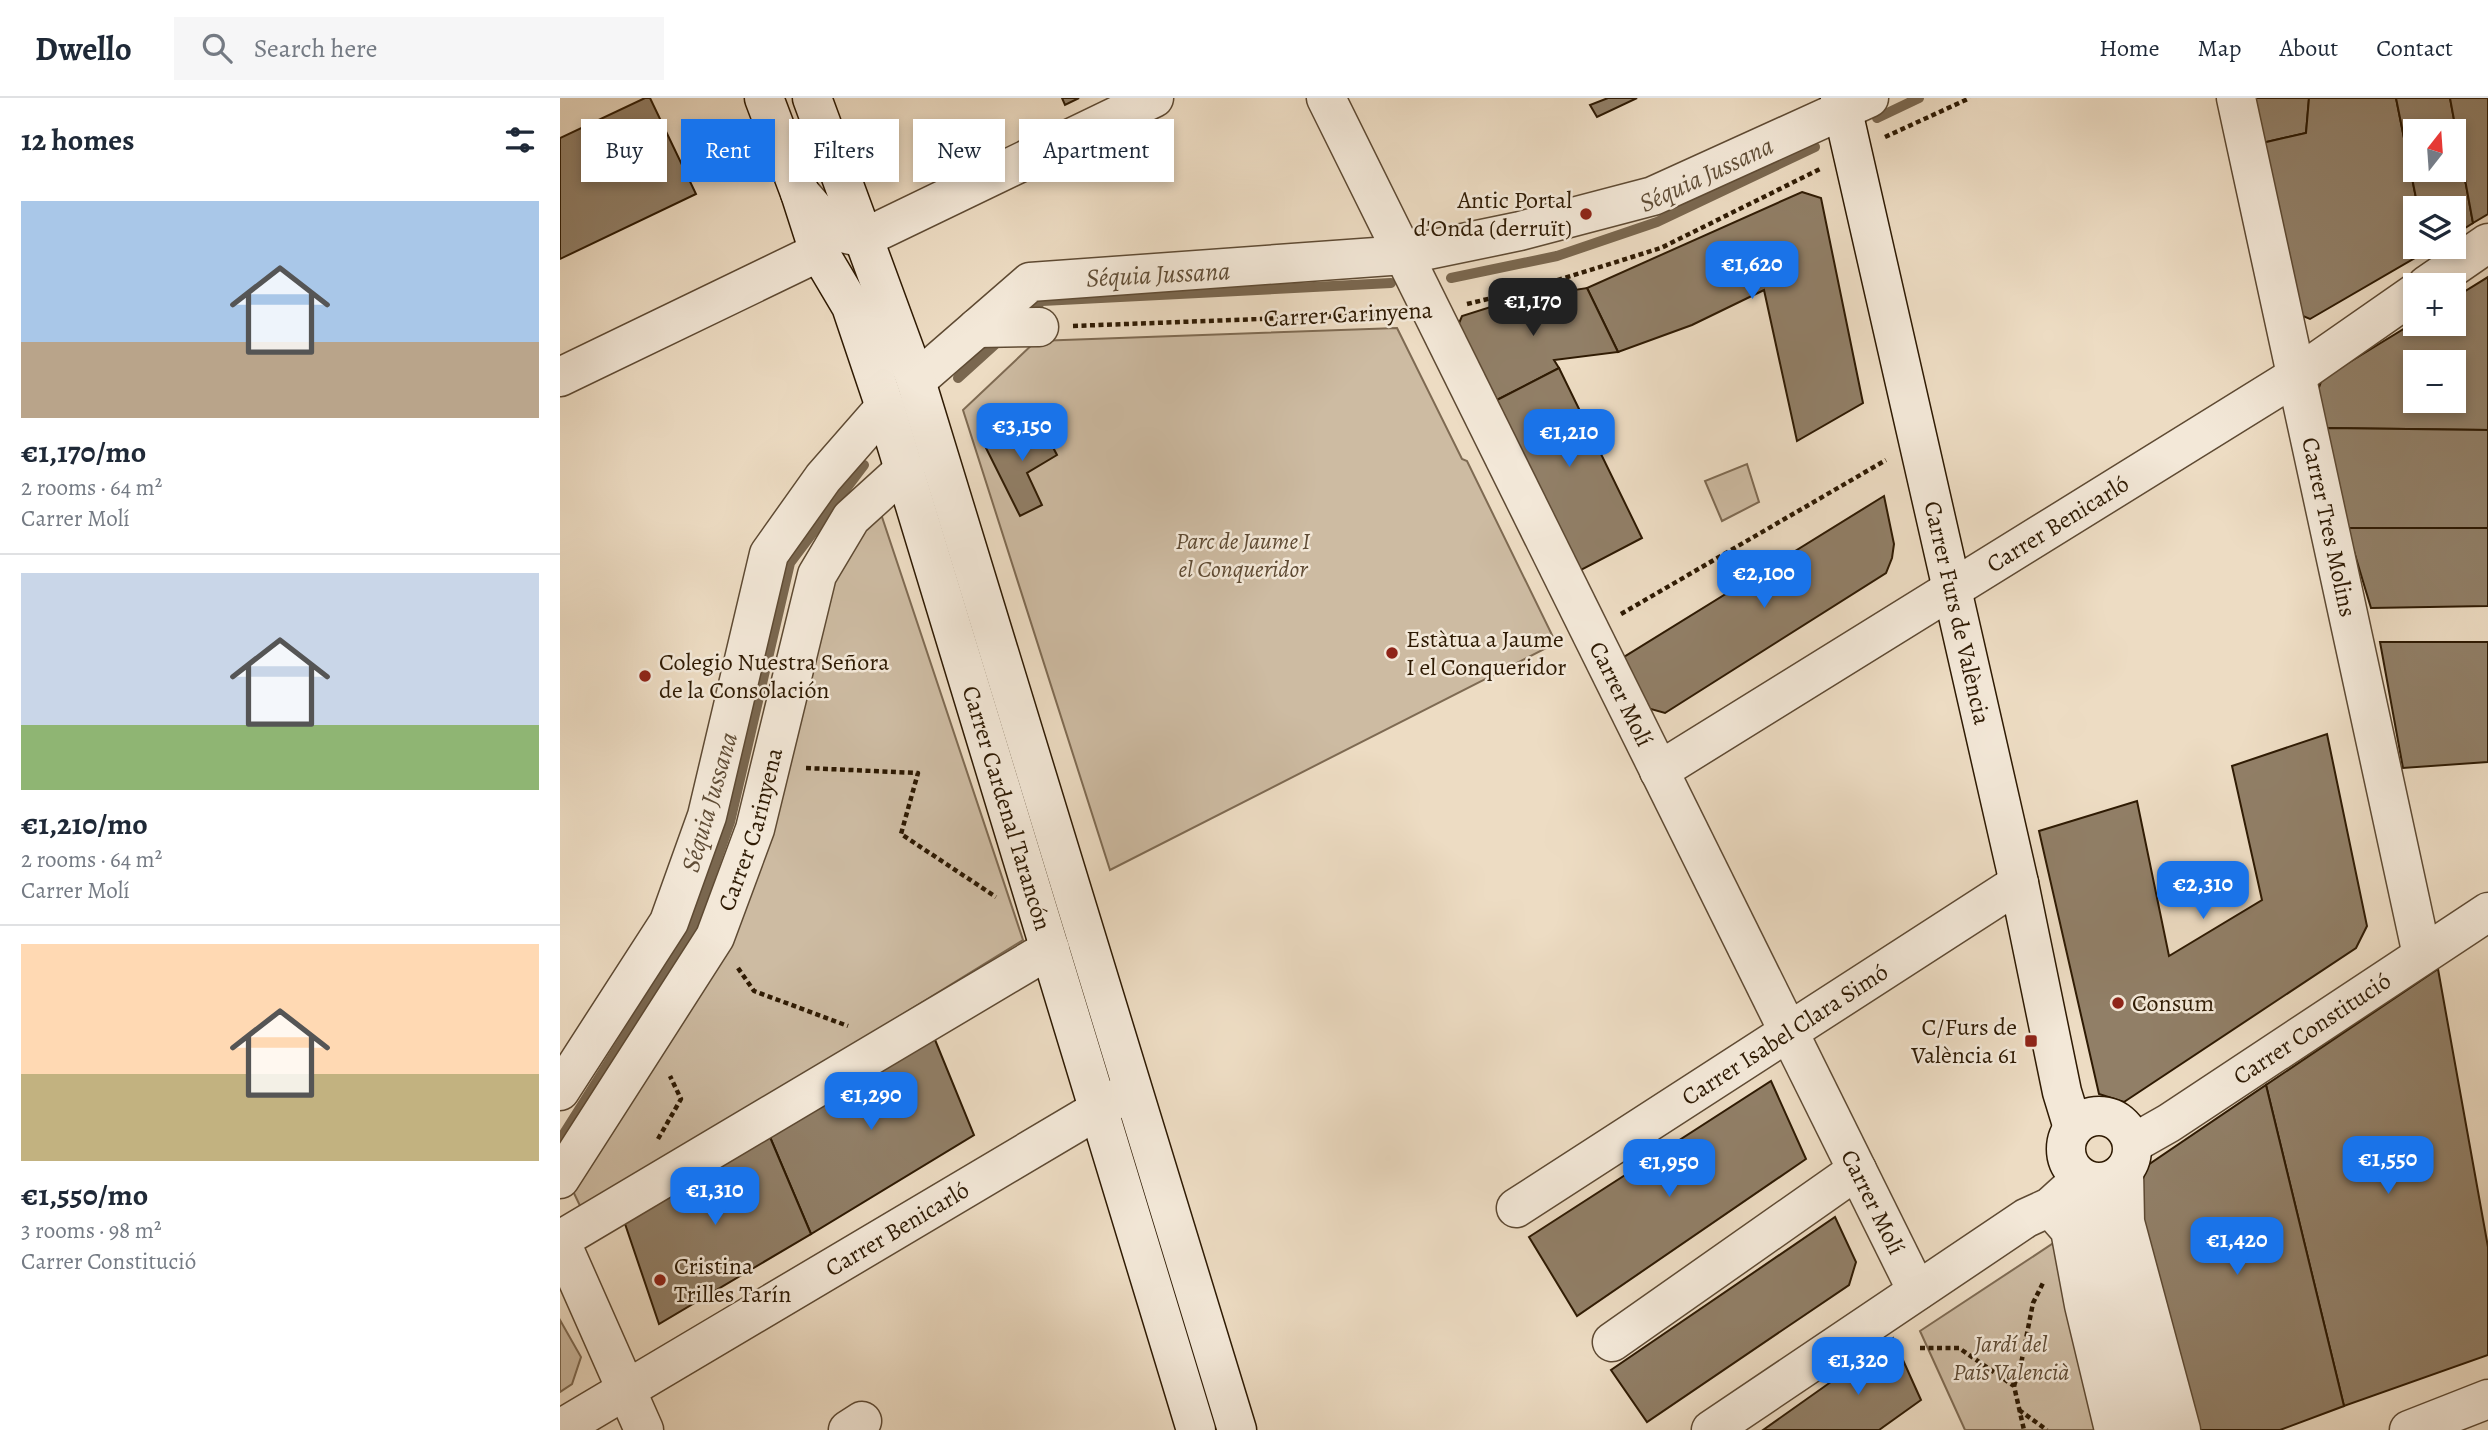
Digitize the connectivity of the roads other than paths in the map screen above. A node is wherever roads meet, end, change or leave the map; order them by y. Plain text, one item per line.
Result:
1 (764, 98) edge
2 (812, 98) edge
3 (1154, 98) edge
4 (1325, 98) edge
5 (2236, 98) edge
6 (1851, 102) edge
7 (800, 193) junction
8 (864, 238) junction
9 (2488, 243) edge
10 (819, 252) junction
11 (1404, 255) junction
12 (2444, 273) edge
13 (2403, 301) edge
14 (984, 327) junction
15 (1039, 327) road end
16 (2297, 376) junction
17 (560, 377) edge
18 (916, 381) junction
19 (885, 407) junction
20 (905, 469) junction
21 (1952, 589) junction
22 (1659, 771) junction
23 (2020, 883) junction
24 (2488, 912) edge
25 (1050, 949) junction
26 (2422, 955) junction
27 (1789, 1032) junction
28 (1132, 1089) junction
29 (560, 1091) edge
30 (1099, 1108) junction
31 (2096, 1163) junction
32 (1857, 1170) junction
33 (560, 1179) edge
34 (1516, 1208) dead end
35 (2038, 1212) junction
36 (2102, 1246) junction
37 (563, 1258) edge
38 (1917, 1291) junction
39 (2084, 1305) junction
40 (1612, 1342) dead end
41 (625, 1388) junction
42 (2488, 1399) edge
43 (560, 1429) edge
44 (644, 1430) edge
45 (1196, 1430) edge
46 (1237, 1430) edge
47 (1711, 1430) edge
48 (2114, 1430) edge
49 (2145, 1430) edge
50 (2181, 1430) edge
51 (2409, 1430) edge

1 - 7 street, Carrer Cardenal Tarancón
2 - 8 street, Carrer Cardenal Tarancón
3 - 8 street
4 - 11 street, Carrer Molí
5 - 16 street, Carrer Tres Molins
6 - 11 street
6 - 21 street, Carrer Furs de València
7 - 8 street, Carrer Cardenal Tarancón
7 - 10 street, Carrer Cardenal Tarancón
8 - 18 street, Carrer Cardenal Tarancón
9 - 12 street
10 - 17 street
10 - 19 street, Carrer Cardenal Tarancón
11 - 14 street
11 - 22 street, Carrer Molí
13 - 16 street, Carrer Benicarló
14 - 15 street
14 - 18 street
16 - 21 street, Carrer Benicarló
16 - 26 street, Carrer Tres Molins
18 - 28 street, Carrer Cardenal Tarancón
19 - 20 street, Carrer Cardenal Tarancón
19 - 29 street, Carrer Carinyena
20 - 25 street, Carrer Cardenal Tarancón
20 - 33 street, Carrer Carinyena
21 - 22 street, Carrer Benicarló
21 - 23 street, Carrer Furs de València
22 - 27 street, Carrer Molí
23 - 27 street, Carrer Isabel Clara Simó
23 - 31 street, Carrer Furs de València
24 - 26 street, Carrer Constitució
25 - 30 street, Carrer Cardenal Tarancón
25 - 37 street
26 - 31 street, Carrer Constitució
27 - 32 street, Carrer Molí
27 - 34 street, Carrer Isabel Clara Simó
28 - 30 street, Carrer Benicarló
28 - 46 street, Carrer Cardenal Tarancón
30 - 41 street, Carrer Benicarló
30 - 45 street, Carrer Cardenal Tarancón
31 - 35 street
31 - 36 street
31 - 50 street
32 - 38 street, Carrer Molí
32 - 40 street
35 - 38 street
35 - 39 street
36 - 39 street
36 - 49 street
37 - 41 street
38 - 47 street
39 - 48 street
41 - 43 street, Carrer Benicarló
41 - 44 street
42 - 51 street

